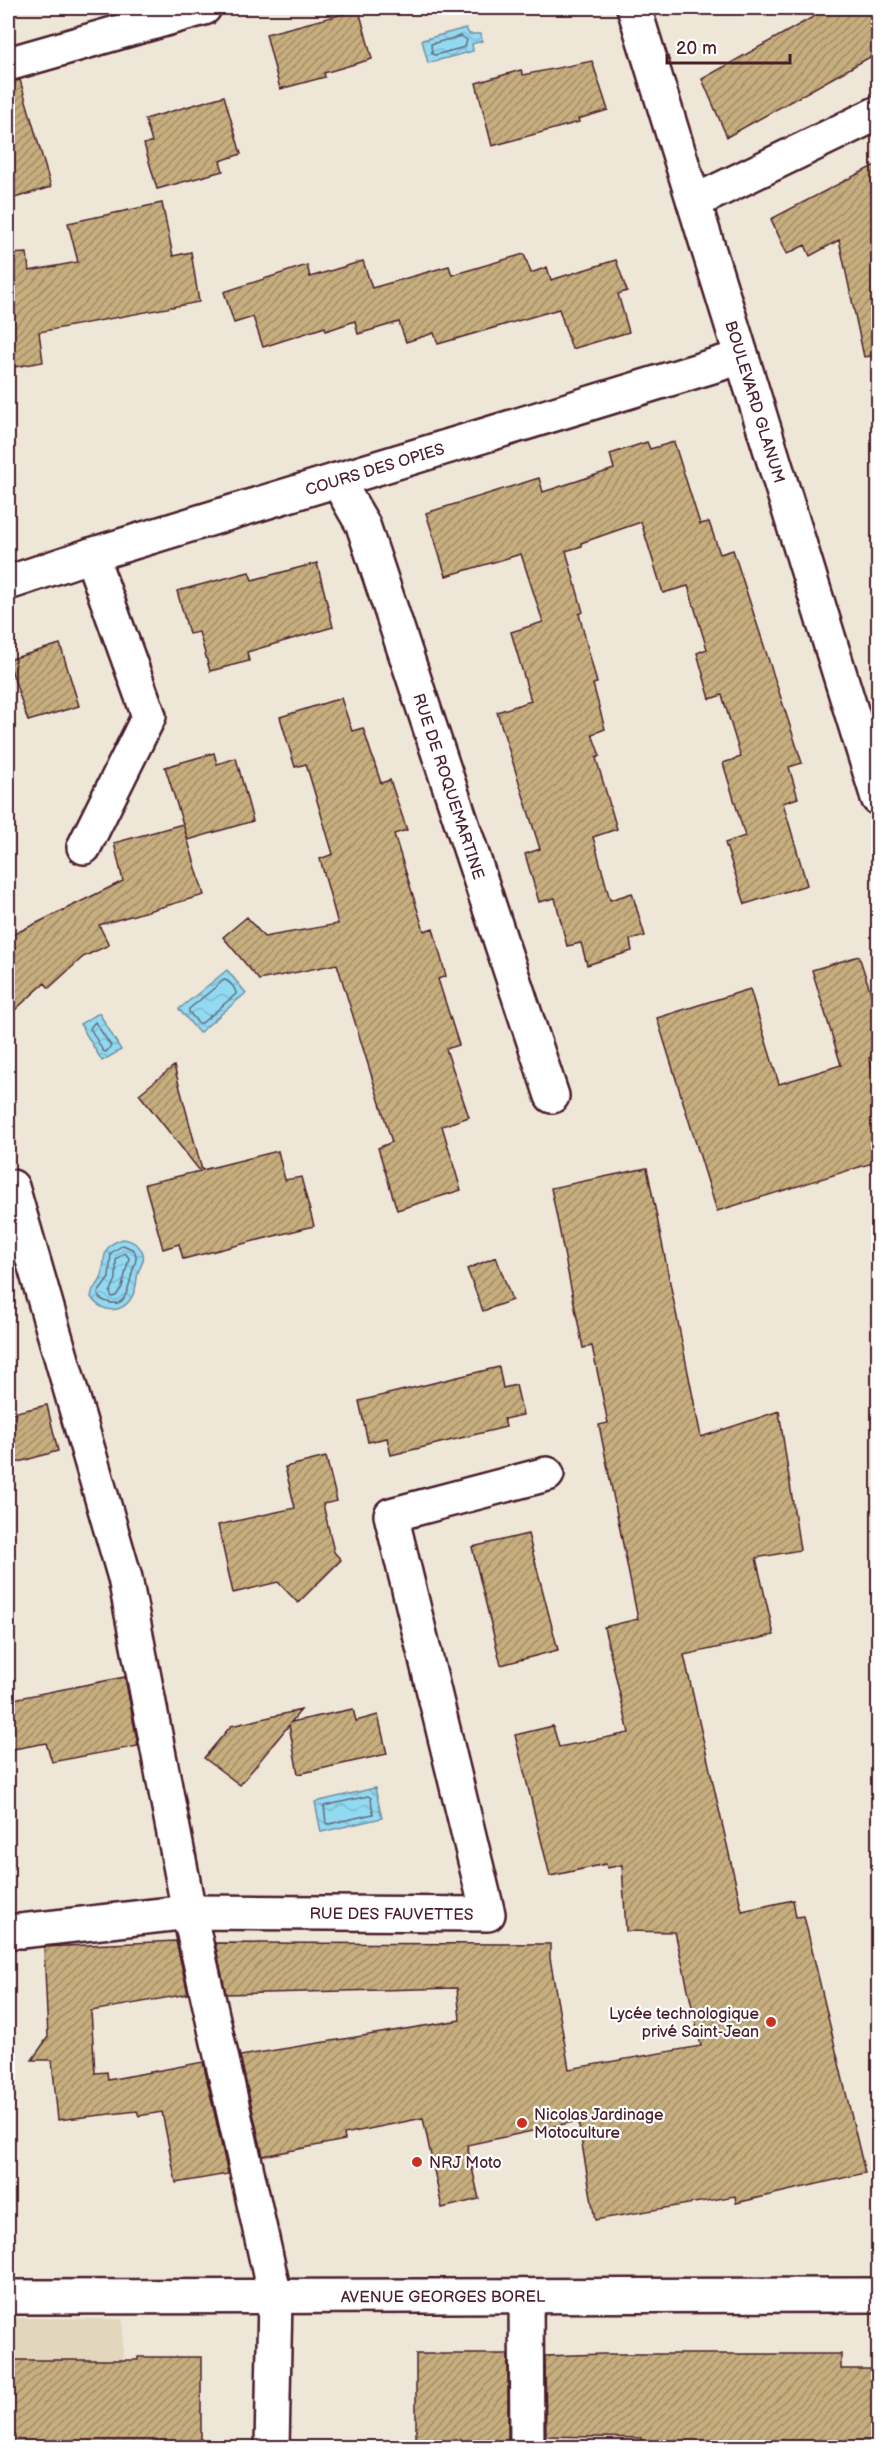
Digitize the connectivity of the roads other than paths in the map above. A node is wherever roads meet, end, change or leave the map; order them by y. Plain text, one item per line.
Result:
1 (204, 8) edge
2 (634, 8) edge
3 (8, 64) edge
4 (879, 113) edge
5 (694, 202) junction
6 (742, 357) junction
7 (337, 480) junction
8 (91, 555) junction
9 (8, 583) edge
10 (879, 798) edge
11 (84, 847) dead end
12 (552, 1096) dead end
13 (12, 1187) dead end
14 (547, 1474) dead end
15 (189, 1912) junction
16 (8, 1931) edge
17 (879, 2295) edge
18 (8, 2297) edge
19 (275, 2297) junction
20 (526, 2297) junction
21 (272, 2448) edge
22 (527, 2448) edge

1 - 3 street
2 - 5 street, BOULEVARD GLANUM
4 - 5 street
5 - 6 street, BOULEVARD GLANUM
6 - 7 street, COURS DES OPIES
6 - 10 street, BOULEVARD GLANUM
7 - 8 street, COURS DES OPIES
7 - 12 street, RUE DE ROQUEMARTINE
8 - 9 street, COURS DES OPIES
8 - 11 street
13 - 15 street
14 - 15 street, RUE DES FAUVETTES
15 - 16 street
15 - 19 street
17 - 20 street, AVENUE GEORGES BOREL
18 - 19 street, AVENUE GEORGES BOREL
19 - 20 street, AVENUE GEORGES BOREL
19 - 21 street
20 - 22 street

